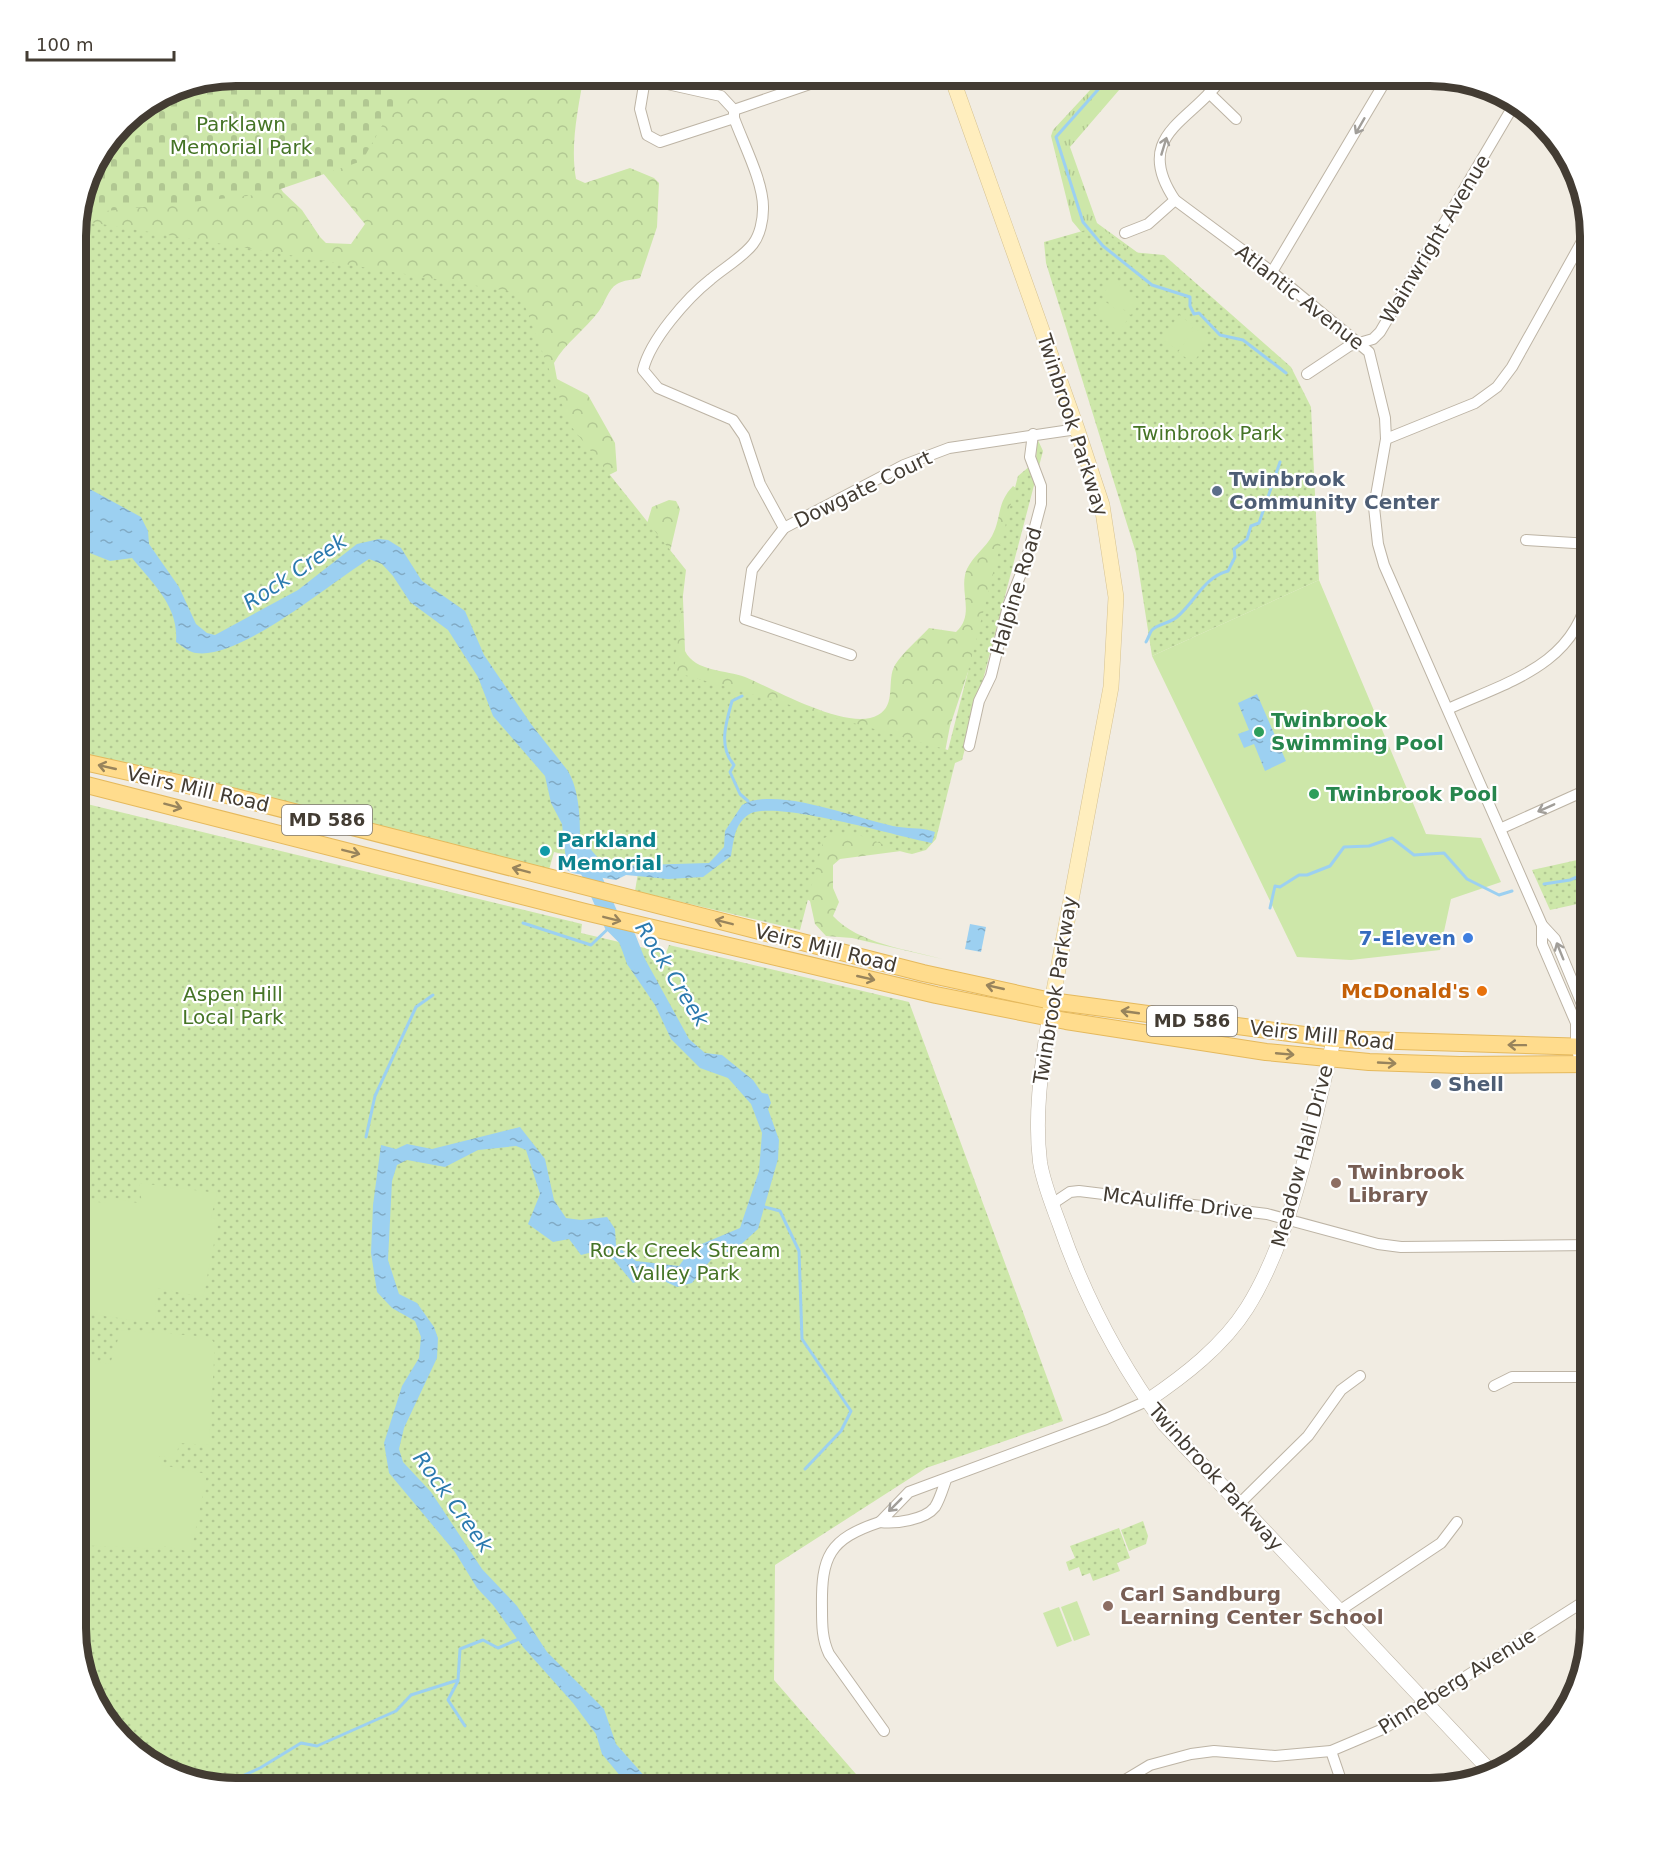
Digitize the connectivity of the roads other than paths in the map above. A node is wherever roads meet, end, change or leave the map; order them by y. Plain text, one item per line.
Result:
1 (644, 86) edge
2 (674, 86) edge
3 (807, 86) edge
4 (959, 86) edge
5 (1215, 86) edge
6 (1382, 86) edge
7 (1209, 93) junction
8 (1511, 109) edge
9 (734, 114) junction
10 (1236, 119) dead end
11 (1175, 200) junction
12 (1125, 233) dead end
13 (1580, 246) edge
14 (1272, 272) junction
15 (1358, 343) junction
16 (1307, 375) dead end
17 (1077, 429) junction
18 (1033, 434) junction
19 (1386, 439) junction
20 (784, 528) junction
21 (1526, 540) dead end
22 (1580, 543) edge
23 (1580, 620) edge
24 (851, 655) dead end
25 (1448, 709) junction
26 (969, 746) dead end
27 (86, 762) edge
28 (86, 785) edge
29 (1580, 793) edge
30 (1502, 828) junction
31 (1542, 925) junction
32 (1557, 978) junction
33 (1571, 980) junction
34 (1580, 1001) edge
35 (1050, 1009) junction
36 (1580, 1033) edge
37 (1334, 1040) junction
38 (1580, 1048) edge
39 (1329, 1058) junction
40 (1580, 1065) edge
41 (1052, 1204) junction
42 (1288, 1218) junction
43 (1580, 1245) edge
44 (1360, 1376) dead end
45 (1580, 1377) edge
46 (1494, 1386) dead end
47 (1147, 1401) junction
48 (946, 1480) junction
49 (1239, 1504) junction
50 (880, 1521) junction
51 (1457, 1522) dead end
52 (1580, 1604) edge
53 (1339, 1611) junction
54 (1426, 1703) junction
55 (885, 1731) dead end
56 (1331, 1751) junction
57 (1488, 1767) edge
58 (1128, 1778) edge
59 (1340, 1778) edge

1 - 9 street
2 - 9 street
3 - 9 street
4 - 17 main road, Twinbrook Parkway
5 - 7 street
6 -> 14 street
7 - 10 street
11 -> 7 street
8 - 15 street, Wainwright Avenue
9 - 20 street
11 - 12 street
11 - 14 street, Atlantic Avenue
13 - 19 street
14 - 15 street, Atlantic Avenue
15 - 16 street, Wainwright Avenue
15 - 19 street, Atlantic Avenue
17 - 18 street, Dowgate Court
17 - 35 main road, Twinbrook Parkway
18 - 20 street, Dowgate Court
18 - 26 street, Halpine Road
19 - 25 street, Atlantic Avenue
20 - 24 street, Dowgate Court
21 - 22 street
23 - 25 street
25 - 30 street, Atlantic Avenue
35 -> 27 main road, Veirs Mill Road / MD 586
28 -> 35 main road, Veirs Mill Road / MD 586
29 -> 30 street
30 - 31 street, Atlantic Avenue
31 - 32 street, Atlantic Avenue
33 -> 31 street, Atlantic Avenue
32 - 33 street
32 - 36 street, Atlantic Avenue
33 - 34 street, Atlantic Avenue
37 -> 35 main road, Veirs Mill Road / MD 586
35 -> 39 main road, Veirs Mill Road / MD 586
35 - 41 street, Twinbrook Parkway
38 -> 37 main road, Veirs Mill Road / MD 586
37 - 39 street, Meadow Hall Drive
39 -> 40 main road, Veirs Mill Road / MD 586
39 - 42 street, Meadow Hall Drive
41 - 42 street, McAuliffe Drive
41 - 47 street, Twinbrook Parkway
42 - 43 street, McAuliffe Drive
42 - 47 street, Meadow Hall Drive
44 - 49 street
45 - 46 street
47 - 48 street, Meadow Hall Drive
47 - 49 street, Twinbrook Parkway
48 -> 50 street, Meadow Hall Drive
48 - 50 street, Meadow Hall Drive
49 - 53 street, Twinbrook Parkway
50 - 55 street, Meadow Hall Drive
51 - 53 street
52 - 54 street, Pinneberg Avenue
53 - 54 street, Twinbrook Parkway
54 - 56 street, Pinneberg Avenue
54 - 57 street, Twinbrook Parkway
56 - 58 street, Pinneberg Avenue
56 - 59 street

